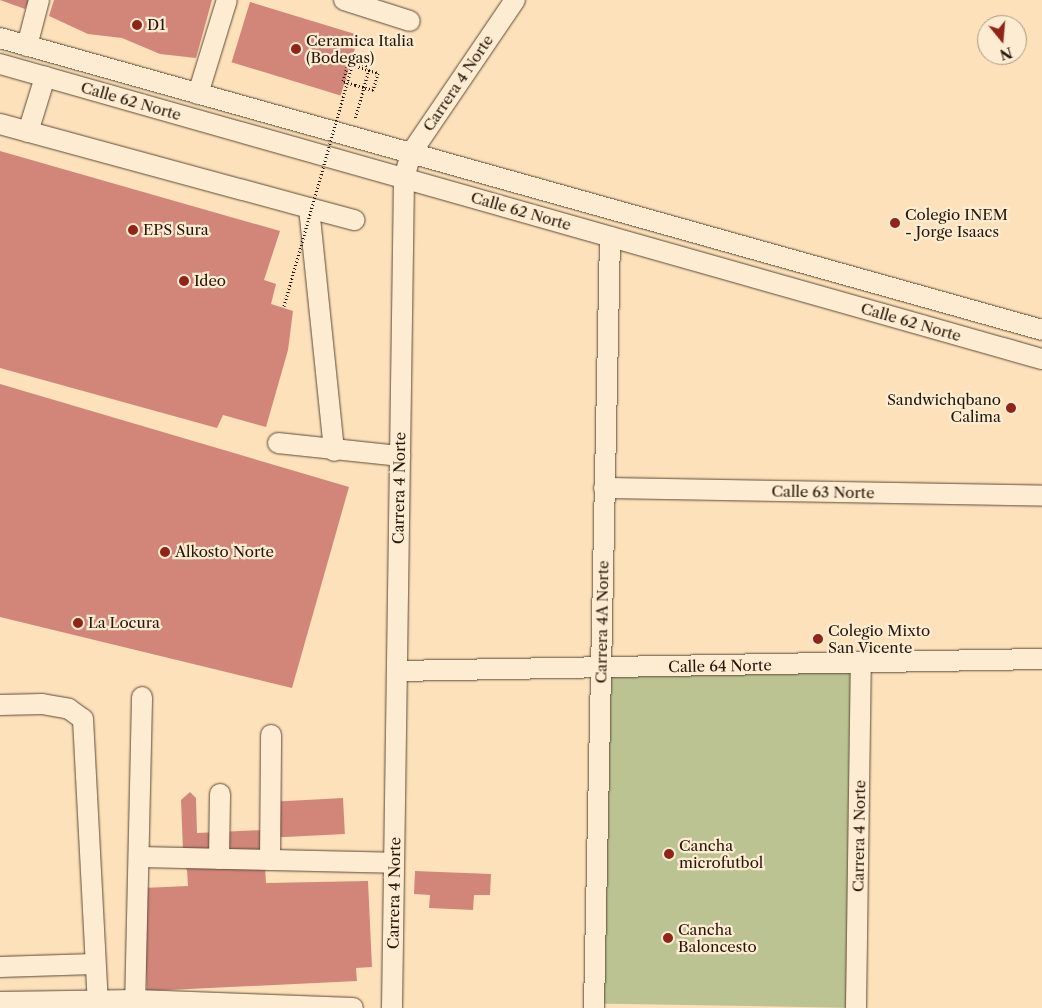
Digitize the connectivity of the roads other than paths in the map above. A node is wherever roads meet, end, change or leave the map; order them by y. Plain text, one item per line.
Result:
1 (40, 0) edge
2 (228, 0) edge
3 (344, 0) edge
4 (514, 0) edge
5 (410, 21) dead end
6 (0, 38) edge
7 (27, 46) junction
8 (0, 64) edge
9 (45, 77) junction
10 (198, 94) junction
11 (0, 124) edge
12 (28, 132) junction
13 (412, 153) junction
14 (404, 178) junction
15 (309, 208) junction
16 (354, 220) dead end
17 (610, 236) junction
18 (1042, 330) edge
19 (1042, 358) edge
20 (278, 443) dead end
21 (334, 451) junction
22 (400, 456) junction
23 (604, 488) junction
24 (1042, 496) edge
25 (1042, 659) edge
26 (861, 664) junction
27 (601, 668) junction
28 (397, 671) junction
29 (142, 697) dead end
30 (0, 705) edge
31 (271, 735) dead end
32 (220, 794) dead end
33 (139, 857) junction
34 (219, 859) junction
35 (270, 860) junction
36 (394, 864) junction
37 (94, 964) junction
38 (0, 967) edge
39 (0, 1002) edge
40 (98, 1004) edge
41 (136, 1004) edge
42 (353, 1008) edge
43 (392, 1008) edge
44 (594, 1008) edge
45 (856, 1008) edge

1 - 7 street
2 - 10 street
3 - 5 street
4 - 13 street, Carrera 4 Norte
6 - 7 street, Calle 62 Norte
7 - 10 street, Calle 62 Norte
8 - 9 street, Calle 62 Norte
9 - 12 street
9 - 14 street, Calle 62 Norte
10 - 13 street, Calle 62 Norte
11 - 12 street
12 - 15 street
13 - 14 street, Carrera 4 Norte
13 - 18 street, Calle 62 Norte
14 - 17 street, Calle 62 Norte
14 - 22 street, Carrera 4 Norte
15 - 16 street
15 - 21 street
17 - 19 street, Calle 62 Norte
17 - 23 street, Carrera 4A Norte
20 - 21 street
21 - 22 street
22 - 28 street, Carrera 4 Norte
23 - 24 street, Calle 63 Norte
23 - 27 street, Carrera 4A Norte
25 - 26 street, Calle 64 Norte
26 - 27 street, Calle 64 Norte
26 - 45 street, Carrera 4 Norte
27 - 28 street, Calle 64 Norte
27 - 44 street, Carrera 4A Norte
28 - 36 street, Carrera 4 Norte
29 - 33 street
30 - 37 street
31 - 35 street
32 - 34 street
33 - 34 street
33 - 41 street
34 - 35 street
35 - 36 street
36 - 43 street, Carrera 4 Norte
37 - 38 street
37 - 40 street
39 - 40 street
40 - 41 street
41 - 42 street

